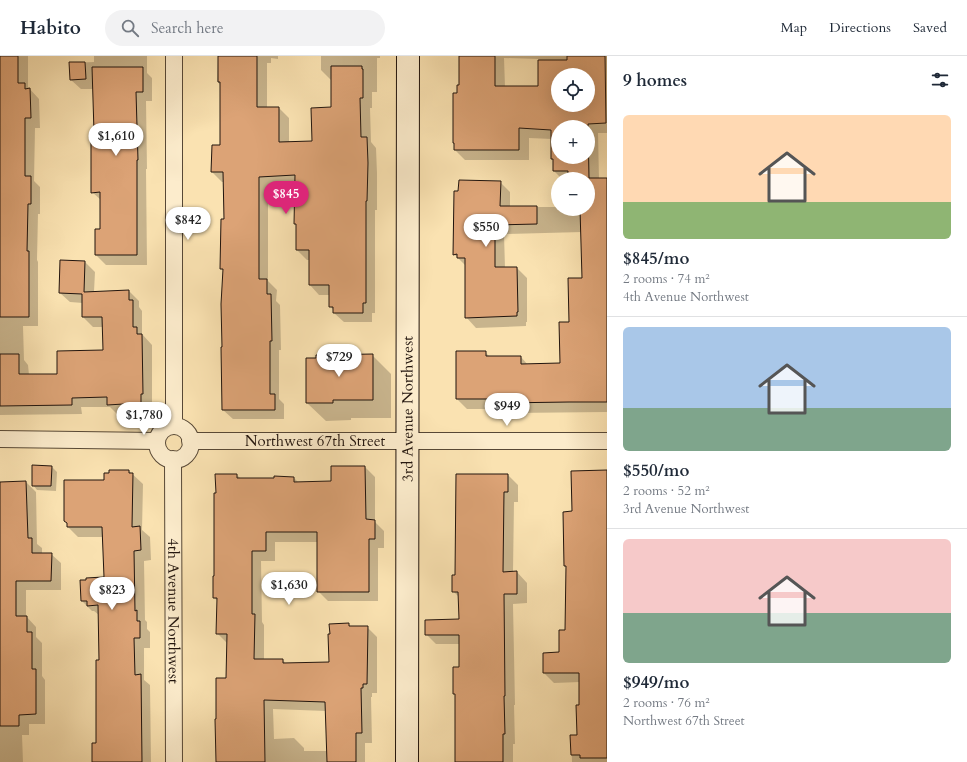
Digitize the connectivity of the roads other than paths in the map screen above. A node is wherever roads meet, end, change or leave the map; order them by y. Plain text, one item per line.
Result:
1 (174, 56) edge
2 (408, 56) edge
3 (174, 426) junction
4 (0, 439) edge
5 (157, 441) junction
6 (190, 441) junction
7 (408, 441) junction
8 (607, 441) edge
9 (173, 459) junction
10 (174, 762) edge
11 (407, 762) edge

1 - 3 street
2 - 7 street, 3rd Avenue Northwest
3 - 5 street
3 - 6 street
4 - 5 street
5 - 9 street
6 - 7 street, Northwest 67th Street
6 - 9 street
7 - 8 street, Northwest 67th Street
7 - 11 street, 3rd Avenue Northwest
9 - 10 street, 4th Avenue Northwest

